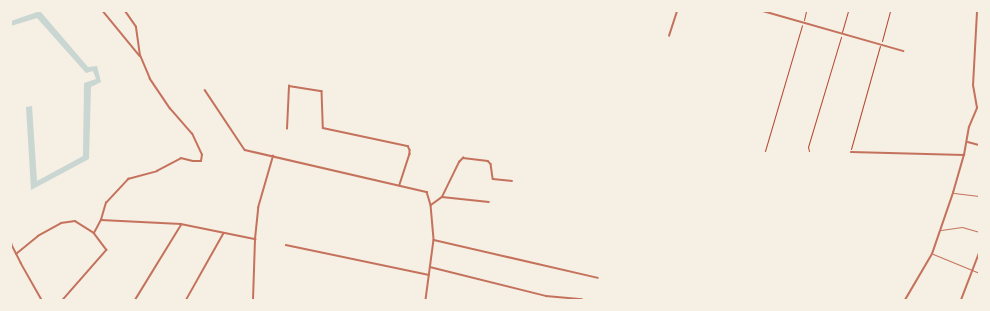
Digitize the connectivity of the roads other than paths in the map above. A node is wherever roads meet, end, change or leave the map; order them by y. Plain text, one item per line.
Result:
1 (102, 11) edge
2 (125, 11) edge
3 (677, 11) edge
4 (763, 11) edge
5 (977, 11) edge
6 (669, 36) dead end
7 (903, 51) dead end
8 (140, 56) junction
9 (205, 90) dead end
10 (978, 108) edge
11 (287, 129) dead end
12 (968, 142) junction
13 (979, 145) edge
14 (851, 152) road end
15 (964, 155) junction
16 (273, 156) junction
17 (512, 181) dead end
18 (400, 185) junction
19 (953, 193) junction
20 (979, 196) edge
21 (442, 197) junction
22 (489, 202) dead end
23 (431, 205) junction
24 (11, 217) edge
25 (101, 220) junction
26 (12, 222) edge
27 (181, 224) junction
28 (941, 230) junction
29 (979, 232) edge
30 (94, 233) junction
31 (223, 233) junction
32 (11, 235) edge
33 (11, 239) edge
34 (255, 239) junction
35 (434, 240) junction
36 (286, 245) dead end
37 (979, 253) edge
38 (16, 254) junction
39 (932, 254) junction
40 (430, 267) junction
41 (973, 270) junction
42 (979, 273) edge
43 (429, 275) junction
44 (598, 278) dead end
45 (582, 299) dead end
46 (42, 300) edge
47 (64, 300) edge
48 (135, 300) edge
49 (186, 300) edge
50 (253, 300) edge
51 (426, 300) edge
52 (906, 300) edge
53 (961, 300) edge

1 - 8 street
2 - 8 street
3 - 6 street
4 - 7 street
5 - 10 street
8 - 25 street
9 - 16 street
10 - 12 street
11 - 18 street
12 - 13 street
12 - 15 street
14 - 15 street
15 - 19 street
16 - 18 street
16 - 34 street
17 - 21 street
18 - 23 street
19 - 20 lane
19 - 28 street
21 - 22 street
21 - 23 street
23 - 35 street
24 - 26 street
25 - 27 street
25 - 30 street
26 - 32 street
27 - 31 street
27 - 48 street
28 - 29 lane
28 - 39 street
30 - 38 street
30 - 47 street
31 - 34 street
31 - 49 street
33 - 38 street
34 - 50 street
35 - 40 street
35 - 44 street
36 - 43 street
37 - 41 street
38 - 46 street
39 - 41 lane
39 - 52 street
40 - 43 street
40 - 45 street
41 - 42 lane
41 - 53 street
43 - 51 street

